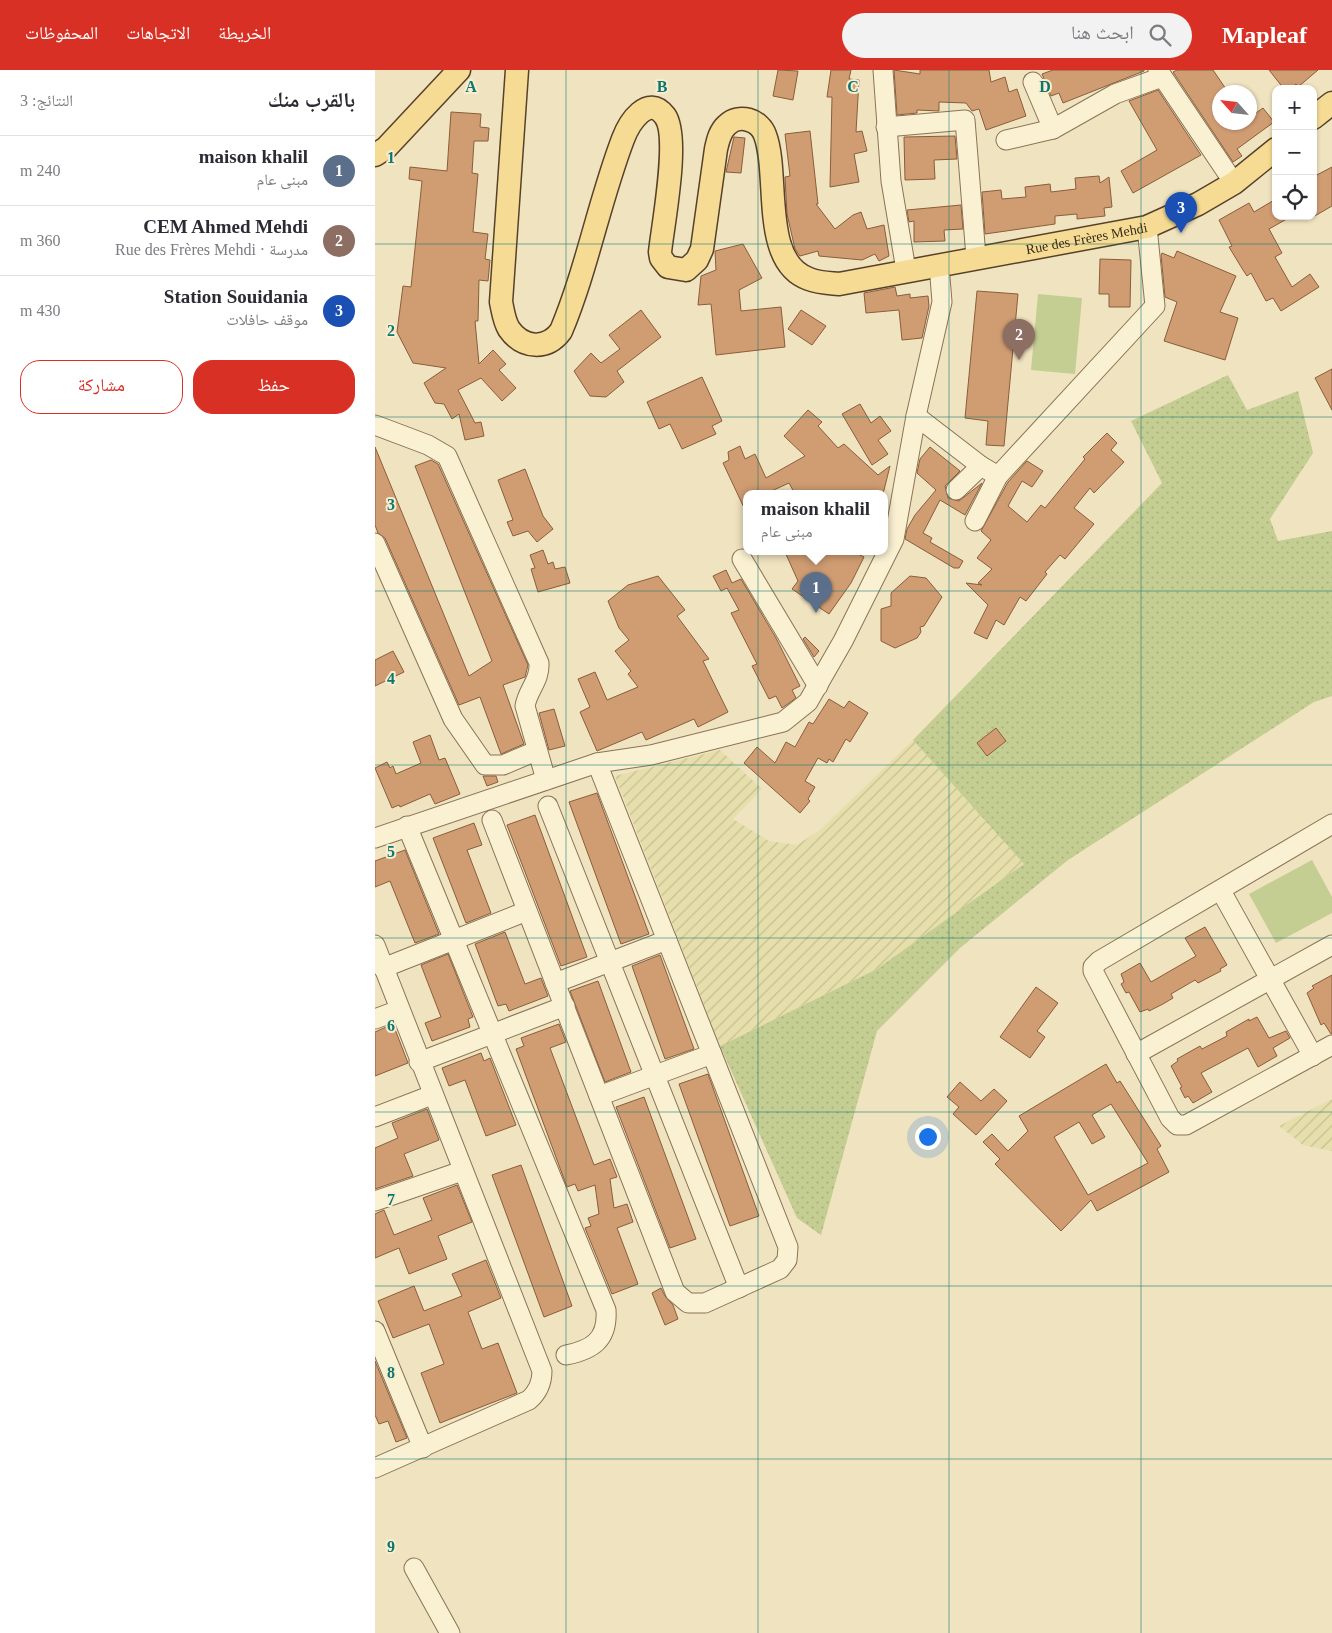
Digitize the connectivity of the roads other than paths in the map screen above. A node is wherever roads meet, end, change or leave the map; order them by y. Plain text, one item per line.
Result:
1 (459, 70) edge
2 (517, 70) edge
3 (883, 70) edge
4 (1160, 73) edge
5 (1033, 82) dead end
6 (1332, 103) edge
7 (1317, 115) edge
8 (885, 127) junction
9 (1053, 129) junction
10 (1006, 140) dead end
11 (1272, 152) edge
12 (375, 155) edge
13 (1234, 183) junction
14 (1147, 227) junction
15 (977, 257) junction
16 (939, 265) junction
17 (906, 270) junction
18 (916, 416) junction
19 (375, 425) edge
20 (981, 466) junction
21 (998, 476) junction
22 (955, 490) dead end
23 (975, 521) dead end
24 (375, 543) edge
25 (888, 551) edge
26 (886, 555) edge
27 (742, 559) dead end
28 (818, 686) junction
29 (536, 751) junction
30 (597, 763) junction
31 (546, 780) junction
32 (548, 806) dead end
33 (492, 820) dead end
34 (1332, 824) edge
35 (407, 826) junction
36 (375, 838) edge
37 (1221, 891) junction
38 (527, 911) junction
39 (454, 940) junction
40 (667, 940) junction
41 (375, 945) edge
42 (1332, 945) edge
43 (610, 962) junction
44 (383, 968) junction
45 (1270, 979) junction
46 (555, 983) junction
47 (565, 1006) junction
48 (399, 1010) junction
49 (375, 1019) edge
50 (493, 1034) junction
51 (1332, 1045) edge
52 (712, 1054) junction
53 (1136, 1054) junction
54 (1313, 1056) junction
55 (419, 1062) junction
56 (655, 1075) junction
57 (432, 1095) junction
58 (599, 1096) junction
59 (375, 1117) edge
60 (463, 1171) junction
61 (375, 1201) edge
62 (739, 1288) junction
63 (375, 1331) edge
64 (566, 1355) dead end
65 (423, 1448) junction
66 (375, 1468) edge
67 (414, 1568) dead end
68 (450, 1633) edge

1 - 12 main road
2 - 17 main road, Rue des Frères Mehdi
3 - 8 street
4 - 9 street
4 - 13 street
5 - 9 street
6 - 7 main road
8 - 15 street
8 - 17 street
9 - 10 street
11 - 13 main road, Rue des Frères Mehdi
13 - 14 main road, Rue des Frères Mehdi
14 - 15 main road, Rue des Frères Mehdi
14 - 21 street
15 - 16 main road, Rue des Frères Mehdi
16 - 17 main road, Rue des Frères Mehdi
16 - 18 street
18 - 20 street
18 - 25 street
19 - 29 street
20 - 21 street
20 - 22 street
21 - 23 street
24 - 29 street
26 - 28 street
27 - 28 street
28 - 30 street
29 - 31 street
30 - 31 street
30 - 40 street
31 - 35 street
32 - 43 street
33 - 38 street
34 - 37 street
35 - 36 street
35 - 39 street
37 - 45 street
37 - 53 street
38 - 39 street
38 - 46 street
39 - 44 street
39 - 50 street
40 - 43 street
40 - 52 street
41 - 44 street
42 - 45 street
43 - 46 street
43 - 56 street
44 - 48 street
45 - 53 street
45 - 54 street
46 - 47 street
47 - 50 street
47 - 58 street
48 - 49 street
48 - 55 street
50 - 55 street
50 - 64 street
51 - 54 street
52 - 56 street
52 - 62 street
53 - 54 street
55 - 57 street
56 - 58 street
56 - 62 street
57 - 59 street
57 - 60 street
58 - 62 street
60 - 61 street
60 - 65 street
63 - 65 street
65 - 66 street
67 - 68 street

